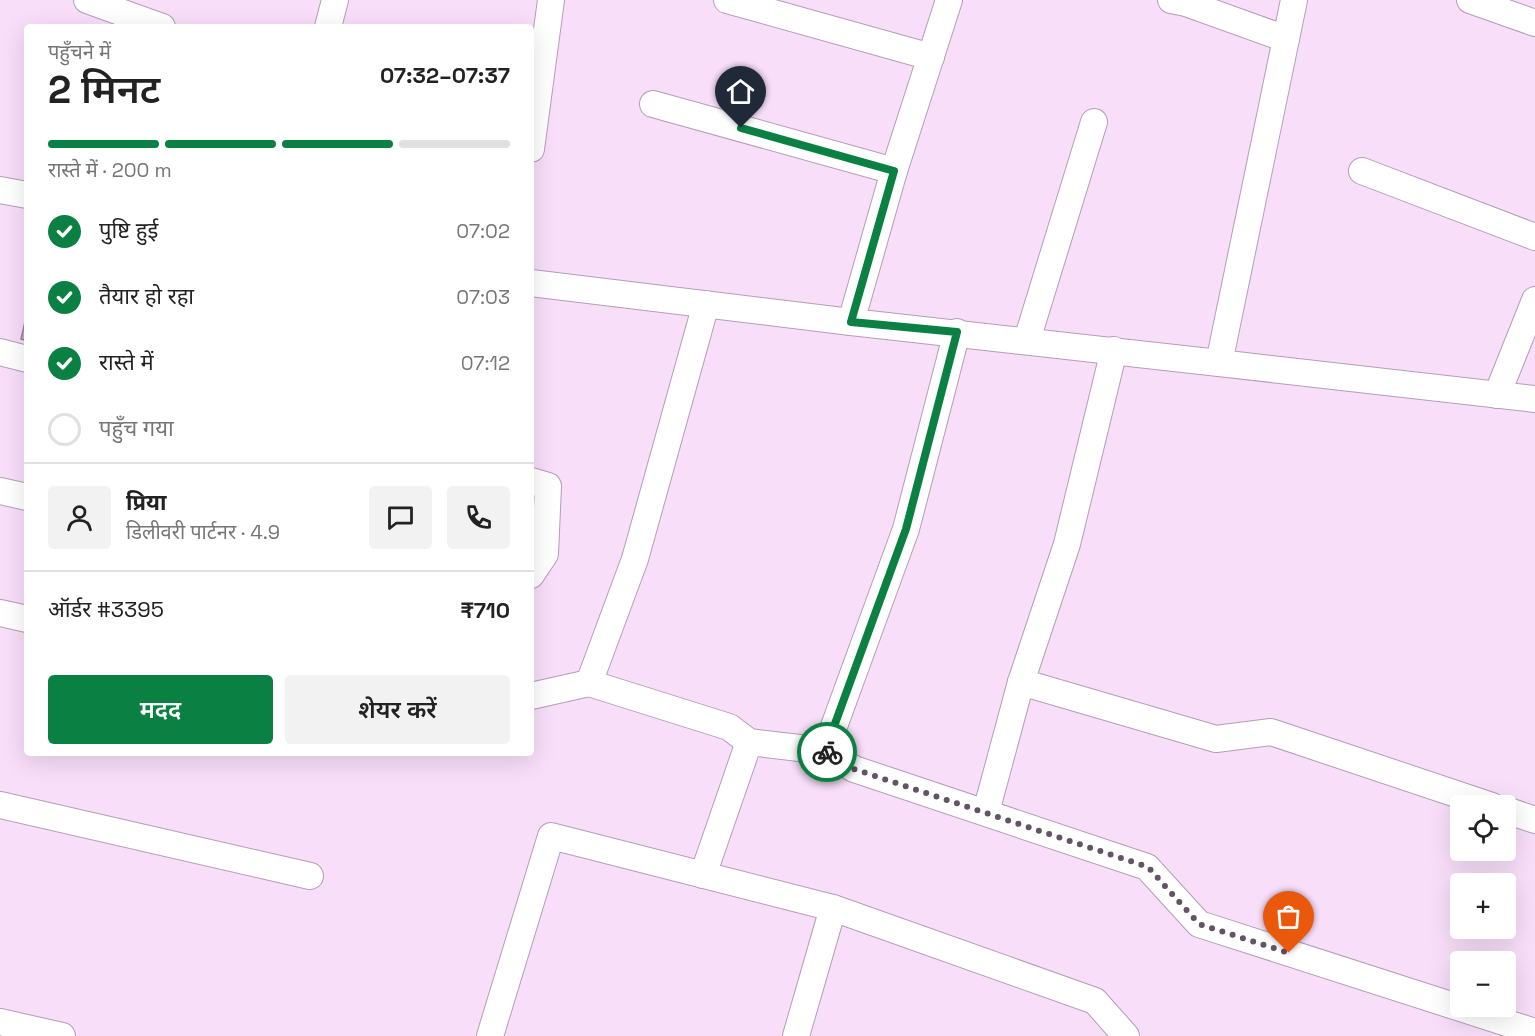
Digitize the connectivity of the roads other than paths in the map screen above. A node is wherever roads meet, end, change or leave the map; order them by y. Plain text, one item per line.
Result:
1 (87, 0) edge
2 (335, 0) edge
3 (551, 0) edge
4 (727, 0) edge
5 (949, 0) edge
6 (1171, 0) edge
7 (1294, 0) edge
8 (1470, 0) edge
9 (1535, 23) edge
10 (154, 24) edge
11 (329, 24) edge
12 (1286, 39) junction
13 (931, 57) junction
14 (653, 104) dead end
15 (1094, 122) dead end
16 (534, 127) edge
17 (894, 171) junction
18 (1362, 171) dead end
19 (0, 190) edge
20 (24, 194) edge
21 (1535, 237) edge
22 (534, 283) edge
23 (1535, 300) edge
24 (706, 304) junction
25 (851, 322) junction
26 (957, 332) junction
27 (1027, 340) junction
28 (1114, 350) junction
29 (0, 352) edge
30 (24, 358) edge
31 (1220, 363) junction
32 (1497, 394) junction
33 (1535, 399) edge
34 (534, 482) edge
35 (0, 491) edge
36 (24, 496) edge
37 (534, 570) edge
38 (0, 614) edge
39 (24, 618) edge
40 (1021, 682) junction
41 (590, 683) junction
42 (534, 695) edge
43 (749, 742) junction
44 (825, 751) junction
45 (1459, 795) edge
46 (0, 805) edge
47 (986, 812) junction
48 (1516, 813) edge
49 (1535, 820) edge
50 (703, 875) junction
51 (310, 876) dead end
52 (833, 908) junction
53 (0, 1022) edge
54 (1535, 1032) edge
55 (62, 1036) edge
56 (490, 1036) edge
57 (796, 1036) edge
58 (1126, 1036) edge

1 - 10 street
2 - 11 street
3 - 16 street
4 - 13 street
5 - 13 street
6 - 12 street
7 - 12 street
8 - 9 street
12 - 31 street
13 - 17 street
14 - 17 street
15 - 27 street
17 - 25 street
18 - 21 street
19 - 20 street
22 - 24 street
23 - 32 street
24 - 25 street
24 - 41 street
25 - 26 street
26 - 27 street
26 - 44 street
27 - 28 street
28 - 31 street
28 - 40 street
29 - 30 street
31 - 32 street
32 - 33 street
34 - 37 street
35 - 36 street
38 - 39 street
40 - 45 street
40 - 47 street
41 - 42 street
41 - 43 street
43 - 44 street
43 - 50 street
44 - 47 street
46 - 51 street
47 - 54 street
48 - 49 street
50 - 52 street
50 - 56 street
52 - 57 street
52 - 58 street
53 - 55 street

